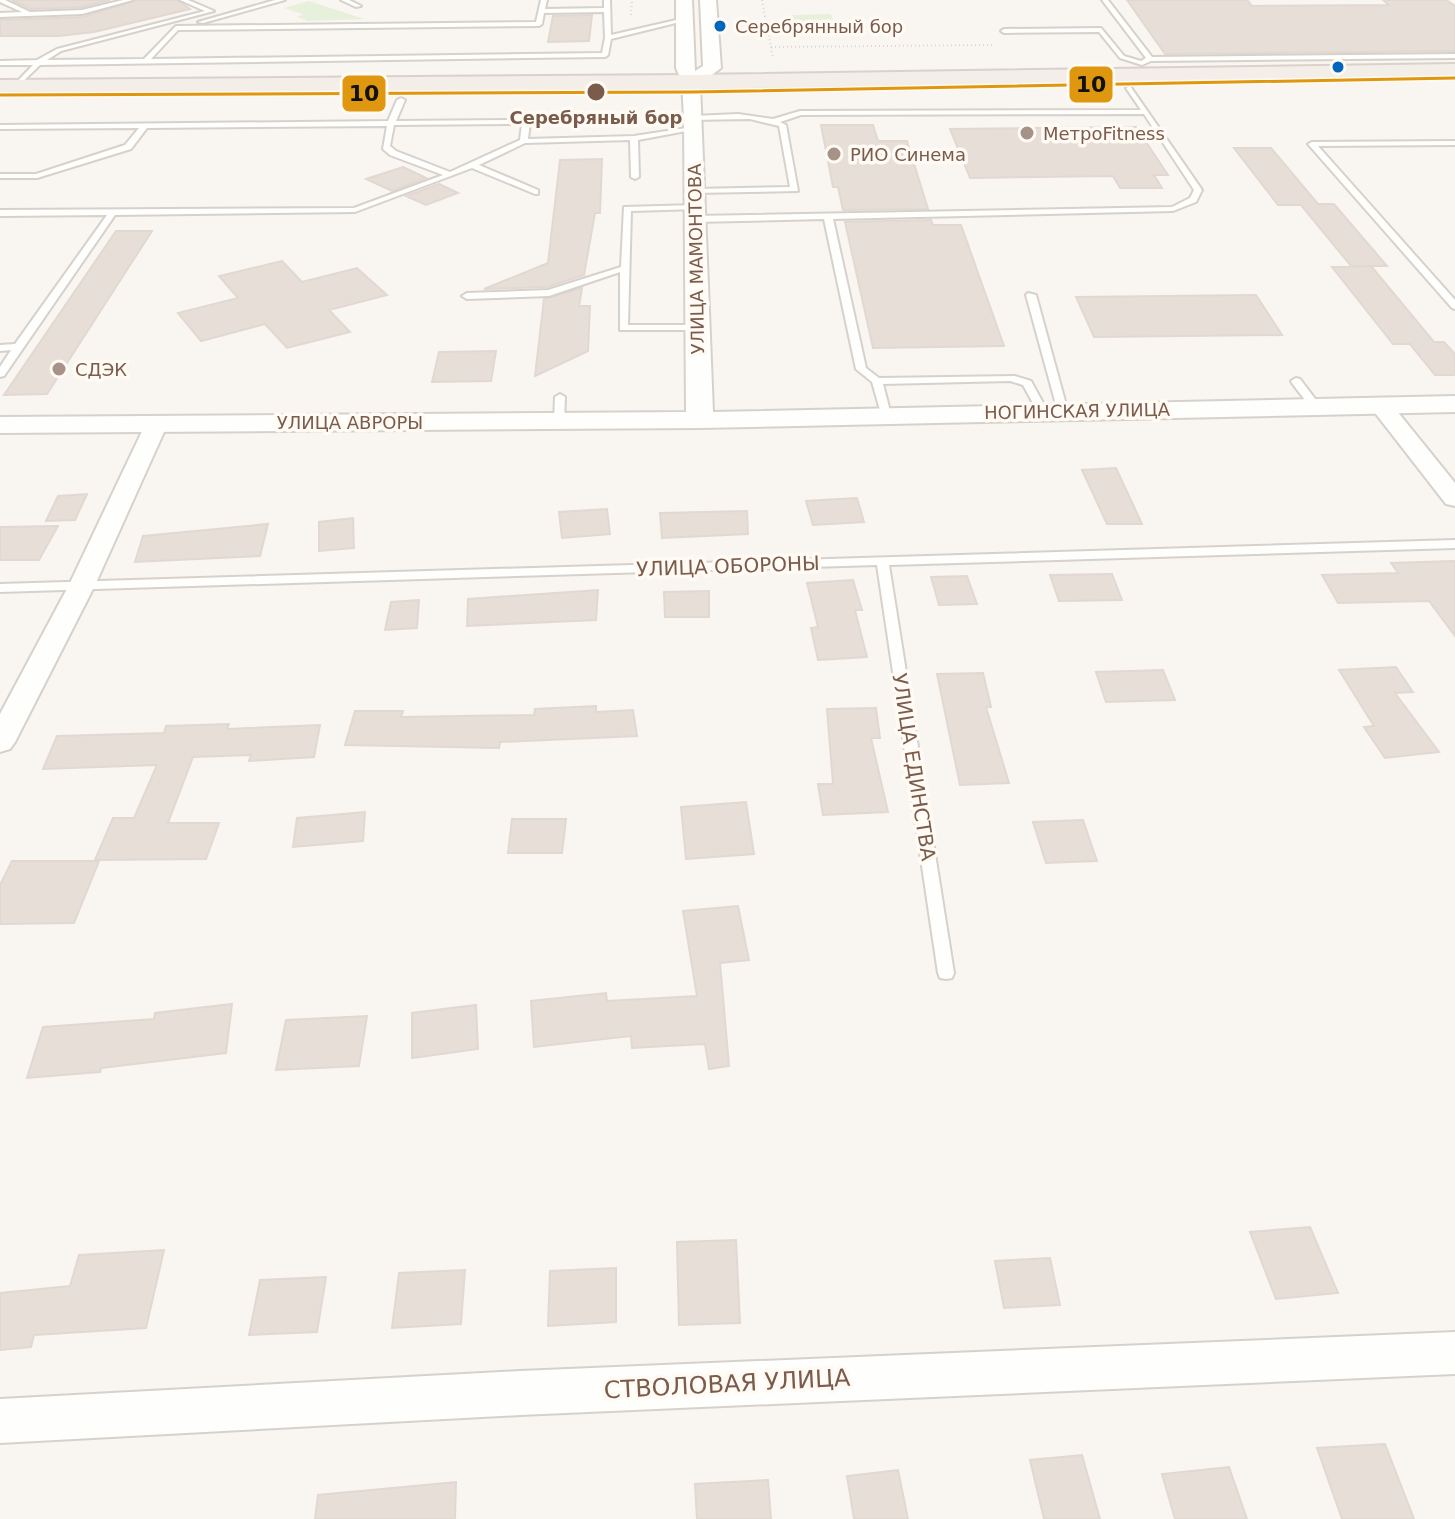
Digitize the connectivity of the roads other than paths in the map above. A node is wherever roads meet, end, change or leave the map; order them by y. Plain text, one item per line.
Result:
1 (0, 0) edge
2 (130, 0) edge
3 (183, 0) edge
4 (282, 0) edge
5 (344, 0) edge
6 (544, 0) edge
7 (607, 0) edge
8 (684, 0) edge
9 (708, 0) edge
10 (1105, 0) edge
11 (358, 6) dead end
12 (605, 10) junction
13 (211, 11) junction
14 (542, 11) junction
15 (31, 14) junction
16 (0, 15) edge
17 (223, 15) junction
18 (685, 20) junction
19 (176, 28) junction
20 (1004, 31) dead end
21 (608, 38) junction
22 (1455, 56) edge
23 (145, 62) junction
24 (0, 63) edge
25 (38, 63) junction
26 (1455, 70) edge
27 (1141, 71) junction
28 (1455, 86) edge
29 (5, 92) edge
30 (401, 100) junction
31 (692, 107) junction
32 (1146, 112) junction
33 (774, 121) junction
34 (391, 123) junction
35 (145, 125) junction
36 (0, 127) edge
37 (634, 138) junction
38 (524, 141) junction
39 (1455, 143) edge
40 (473, 165) junction
41 (450, 175) junction
42 (0, 176) edge
43 (635, 177) dead end
44 (535, 192) dead end
45 (695, 206) junction
46 (0, 213) edge
47 (112, 213) junction
48 (828, 217) junction
49 (625, 268) junction
50 (1031, 295) dead end
51 (467, 296) dead end
52 (1455, 306) edge
53 (698, 328) junction
54 (18, 347) junction
55 (0, 348) edge
56 (0, 374) edge
57 (877, 381) junction
58 (1296, 381) dead end
59 (1455, 404) edge
60 (1380, 405) junction
61 (1315, 406) junction
62 (1053, 412) junction
63 (886, 415) junction
64 (700, 420) junction
65 (157, 423) junction
66 (0, 425) edge
67 (1455, 499) edge
68 (1455, 544) edge
69 (882, 561) junction
70 (82, 585) junction
71 (0, 588) edge
72 (0, 742) edge
73 (946, 973) dead end
74 (1455, 1353) edge
75 (0, 1421) edge

1 - 15 lane
2 - 15 lane
3 - 13 lane
4 - 17 lane
5 - 11 lane
6 - 14 lane
7 - 12 lane
8 - 18 street, УЛИЦА МАМОНТОВА
9 - 31 street
10 - 27 lane
12 - 14 lane
12 - 21 lane
13 - 17 lane
13 - 25 lane
14 - 19 lane
15 - 16 lane
17 - 19 lane
18 - 21 lane
18 - 31 street, УЛИЦА МАМОНТОВА
19 - 23 lane
20 - 27 lane
21 - 23 lane
22 - 27 lane
23 - 25 lane
24 - 25 lane
25 - 29 lane
26 - 27 main road
27 - 28 main road
27 - 31 main road
27 - 32 lane
29 - 30 main road
29 - 31 main road
30 - 31 main road
30 - 34 lane
31 - 33 lane
31 - 37 lane
31 - 45 street, УЛИЦА МАМОНТОВА
32 - 33 lane
32 - 48 lane
33 - 45 lane
34 - 35 lane
34 - 38 lane
34 - 41 lane
35 - 36 lane
35 - 42 lane
37 - 38 lane
37 - 43 lane
38 - 40 lane
39 - 52 lane
40 - 41 lane
40 - 44 lane
41 - 47 lane
45 - 48 lane
45 - 49 lane
45 - 53 street, УЛИЦА МАМОНТОВА
46 - 47 lane
47 - 54 lane
48 - 57 lane
49 - 51 lane
49 - 53 lane
50 - 62 lane
53 - 64 street, УЛИЦА МАМОНТОВА
54 - 55 lane
54 - 56 lane
57 - 62 lane
57 - 63 lane
58 - 61 lane
59 - 60 street, НОГИНСКАЯ УЛИЦА
60 - 61 street, НОГИНСКАЯ УЛИЦА
60 - 67 street
61 - 62 street, НОГИНСКАЯ УЛИЦА
62 - 63 street, НОГИНСКАЯ УЛИЦА
63 - 64 street, НОГИНСКАЯ УЛИЦА
64 - 65 street, УЛИЦА АВРОРЫ
65 - 66 street, УЛИЦА АВРОРЫ
65 - 70 street
68 - 69 lane, УЛИЦА ОБОРОНЫ
69 - 70 lane, УЛИЦА ОБОРОНЫ
69 - 73 lane, УЛИЦА ЕДИНСТВА
70 - 71 lane, УЛИЦА ОБОРОНЫ
70 - 72 street
74 - 75 street, СТВОЛОВАЯ УЛИЦА

